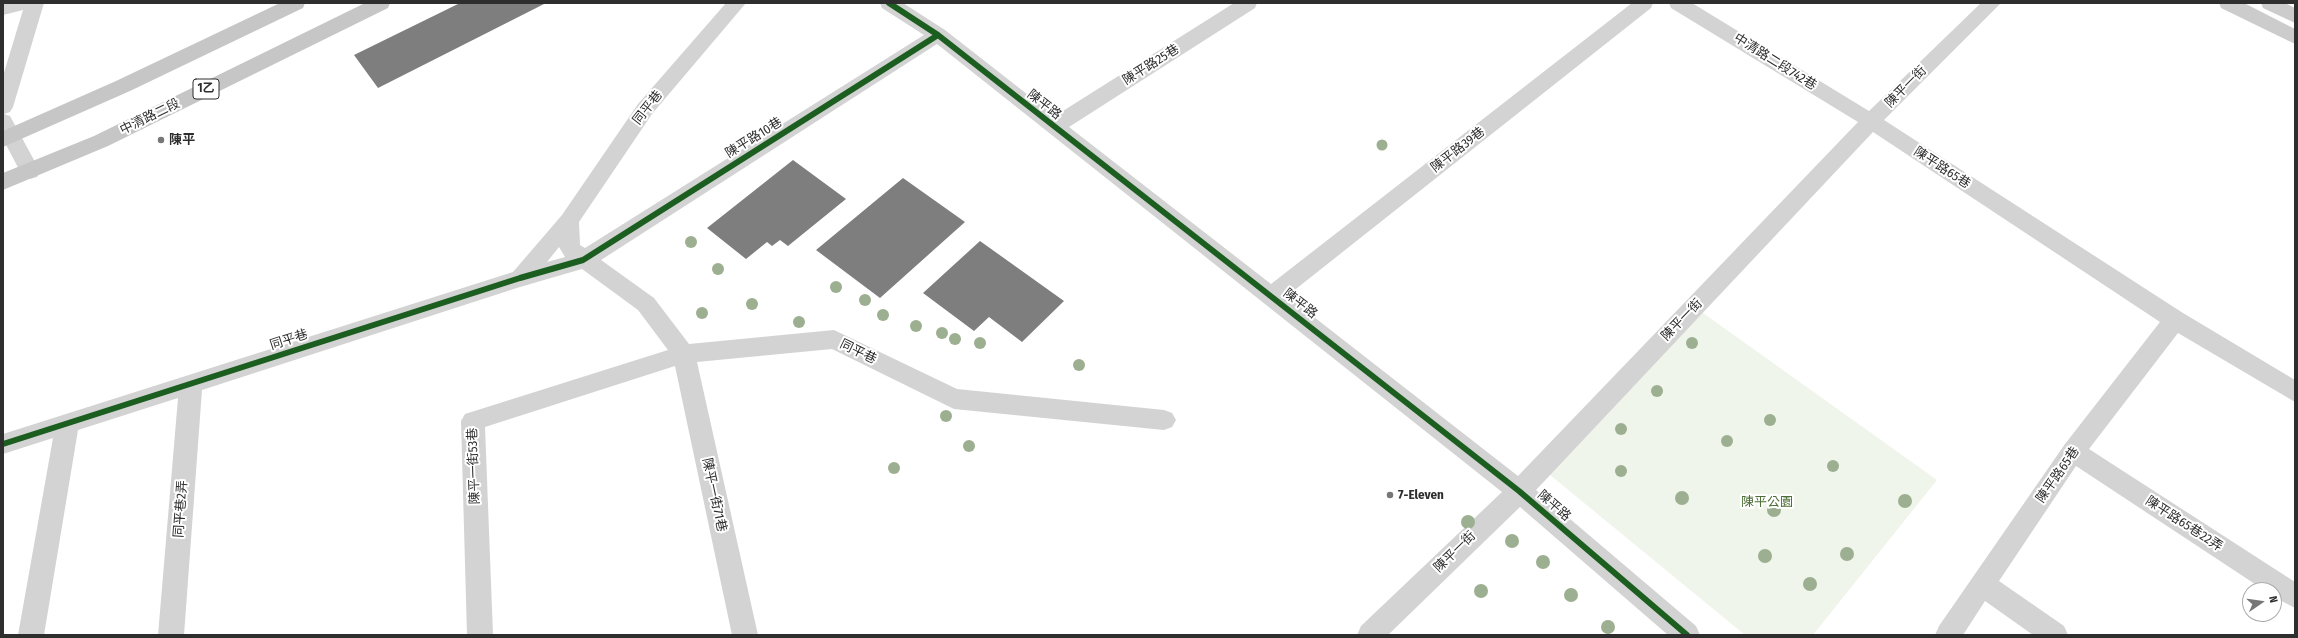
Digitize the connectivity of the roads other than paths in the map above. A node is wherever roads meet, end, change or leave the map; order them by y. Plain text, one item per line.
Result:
1 (28, 3) edge
2 (35, 3) edge
3 (296, 3) edge
4 (381, 3) edge
5 (737, 3) edge
6 (889, 3) edge
7 (1248, 3) edge
8 (1644, 3) edge
9 (1678, 3) edge
10 (1992, 3) edge
11 (2228, 3) edge
12 (2270, 3) edge
13 (3, 8) edge
14 (2295, 16) edge
15 (938, 35) junction
16 (2295, 37) edge
17 (3, 107) edge
18 (1871, 122) junction
19 (1054, 126) junction
20 (6, 132) edge
21 (30, 171) junction
22 (3, 182) edge
23 (569, 221) junction
24 (583, 260) junction
25 (520, 278) junction
26 (1271, 296) junction
27 (2175, 320) junction
28 (684, 354) junction
29 (191, 384) junction
30 (2295, 392) edge
31 (1164, 420) dead end
32 (67, 425) junction
33 (3, 444) edge
34 (2073, 451) junction
35 (1519, 491) junction
36 (1983, 584) junction
37 (2295, 596) edge
38 (31, 635) edge
39 (171, 635) edge
40 (480, 635) edge
41 (745, 635) edge
42 (1370, 635) edge
43 (1687, 635) edge
44 (1948, 635) edge
45 (2055, 635) edge

1 - 13 street
2 - 17 street
3 - 20 main road
4 - 21 main road, 中清路二段 / 1乙
5 - 23 street, 同平巷
6 - 15 street, 陳平路
7 - 19 street, 陳平路25巷
8 - 26 street, 陳平路39巷
9 - 18 street, 中清路二段742巷
10 - 18 street, 陳平一街
11 - 16 street
12 - 14 street
15 - 19 street, 陳平路
15 - 24 street, 陳平路10巷
18 - 27 street, 陳平路65巷
18 - 35 street, 陳平一街
19 - 26 street, 陳平路
20 - 21 street
21 - 22 main road, 中清路二段 / 1乙
23 - 24 street
23 - 25 street, 同平巷
24 - 25 street, 同平巷
24 - 28 street
25 - 29 street, 同平巷
26 - 35 street, 陳平路
27 - 30 street, 陳平路65巷
27 - 34 street, 陳平路65巷
28 - 31 street, 同平巷
28 - 40 street, 陳平一街53巷
28 - 41 street, 陳平一街71巷
29 - 32 street, 同平巷
29 - 39 street, 同平巷2弄
32 - 33 street, 同平巷
32 - 38 street
34 - 36 street, 陳平路65巷
34 - 37 street, 陳平路65巷22弄
35 - 42 street, 陳平一街
35 - 43 street, 陳平路
36 - 44 street, 陳平路65巷
36 - 45 street

